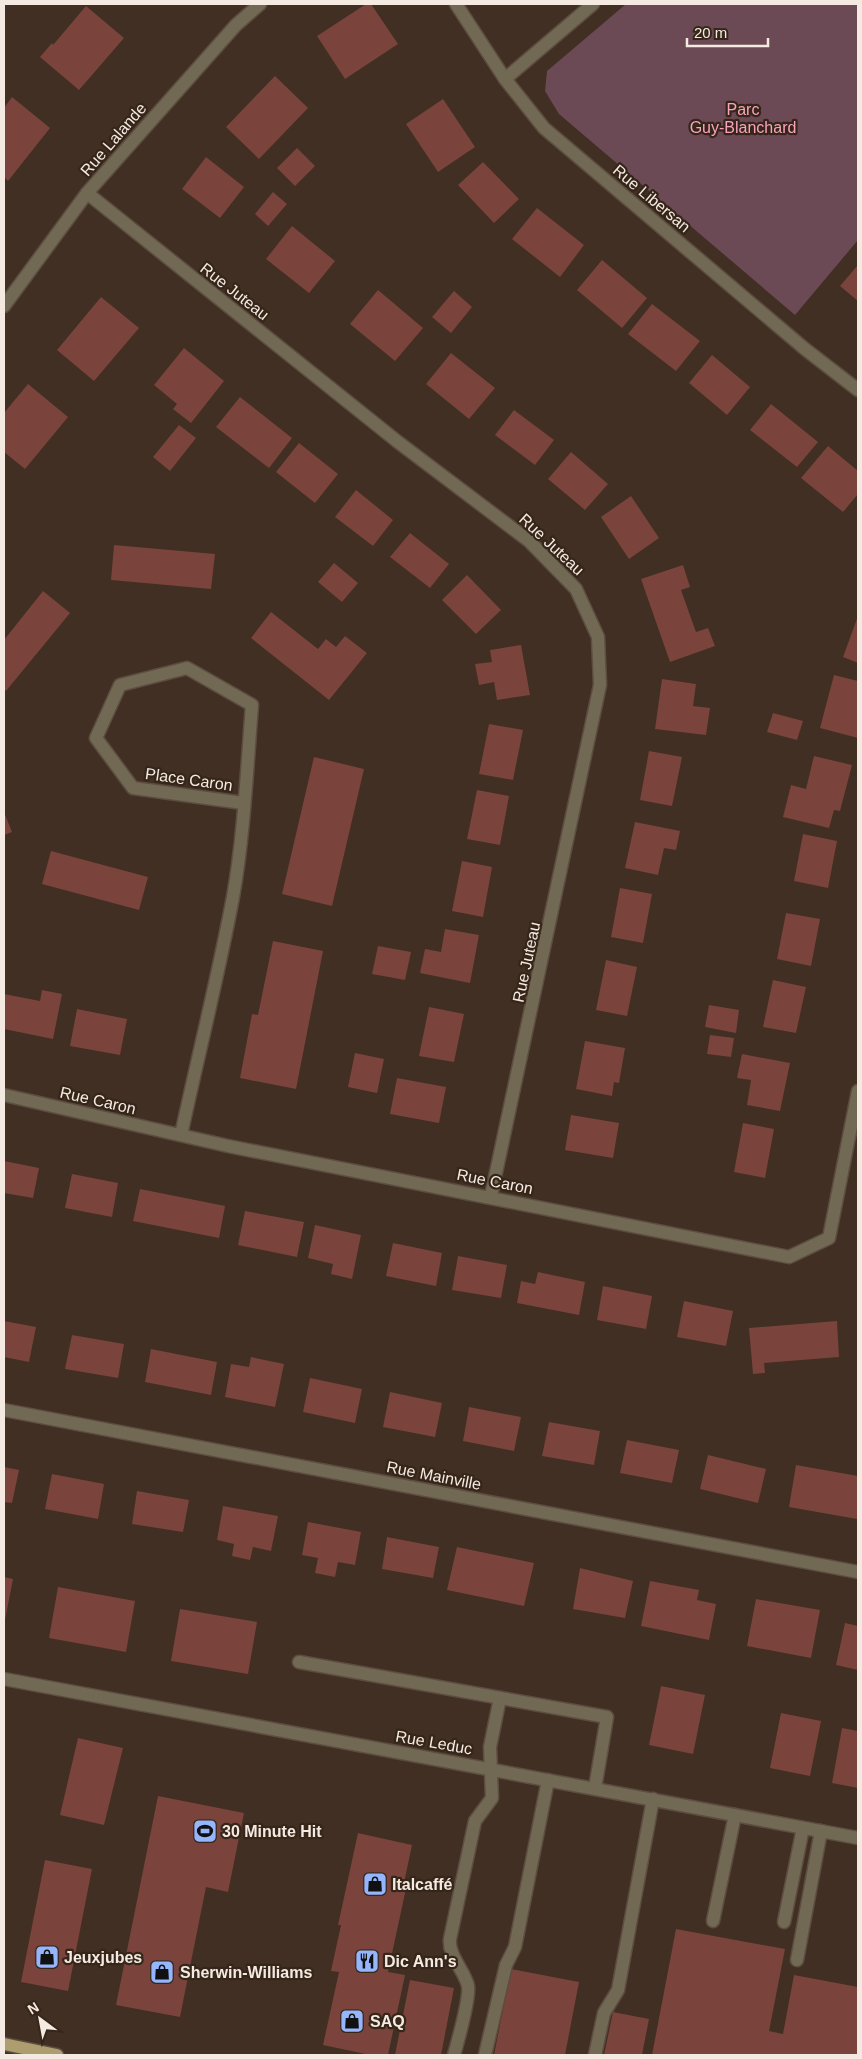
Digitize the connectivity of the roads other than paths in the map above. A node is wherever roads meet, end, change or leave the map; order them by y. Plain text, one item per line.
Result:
1 (260, 4) edge
2 (456, 4) edge
3 (594, 4) edge
4 (505, 79) junction
5 (87, 193) junction
6 (4, 306) edge
7 (858, 390) edge
8 (243, 803) junction
9 (858, 1091) edge
10 (4, 1095) edge
11 (181, 1135) junction
12 (491, 1196) junction
13 (4, 1410) edge
14 (858, 1572) edge
15 (299, 1662) dead end
16 (4, 1679) edge
17 (500, 1698) junction
18 (491, 1769) junction
19 (548, 1780) junction
20 (594, 1788) junction
21 (653, 1799) junction
22 (734, 1815) junction
23 (803, 1828) junction
24 (822, 1831) junction
25 (858, 1838) edge
26 (713, 1921) dead end
27 (784, 1922) dead end
28 (797, 1960) dead end
29 (4, 2044) edge
30 (30, 2053) edge
31 (57, 2055) edge
32 (454, 2055) edge
33 (485, 2055) edge
34 (595, 2055) edge

1 - 5 street, Rue Lalande
2 - 4 street, Rue Libersan
3 - 4 street
4 - 7 street, Rue Libersan
5 - 6 street, Rue Lalande
5 - 12 street, Rue Juteau
8 - 8 street, Place Caron
8 - 11 street, Place Caron
9 - 12 street, Rue Caron
10 - 11 street, Rue Caron
11 - 12 street, Rue Caron
13 - 14 street, Rue Mainville
15 - 17 street
16 - 18 street, Rue Leduc
17 - 18 street
17 - 20 street
18 - 19 street, Rue Leduc
18 - 32 street
19 - 20 street, Rue Leduc
19 - 33 street
20 - 21 street, Rue Leduc
21 - 22 street, Rue Leduc
21 - 34 street
22 - 23 street, Rue Leduc
22 - 26 street
23 - 24 street, Rue Leduc
23 - 27 street
24 - 25 street, Rue Leduc
24 - 28 street
29 - 30 main road
30 - 31 main road

